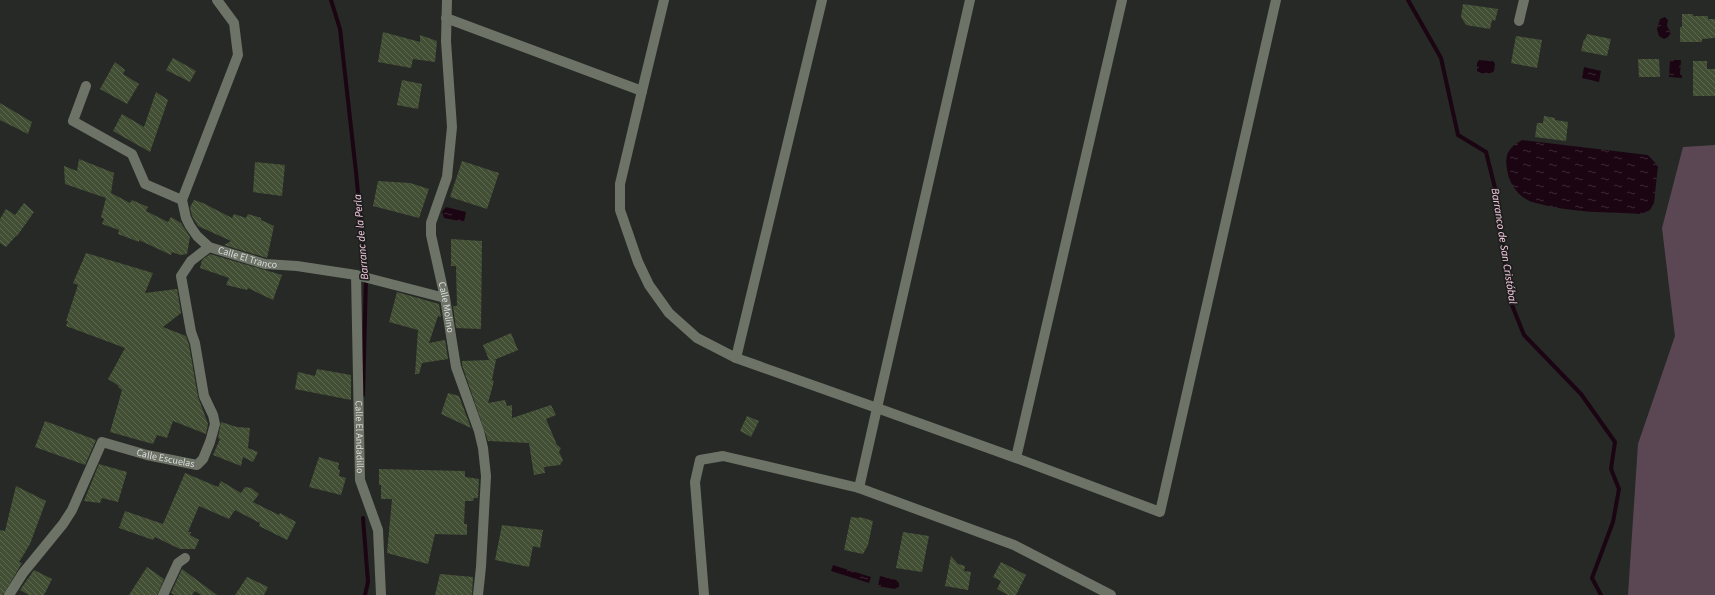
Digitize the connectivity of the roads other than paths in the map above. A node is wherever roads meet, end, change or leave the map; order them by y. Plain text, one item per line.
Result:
1 (217, 0) edge
2 (447, 0) edge
3 (664, 0) edge
4 (822, 0) edge
5 (970, 0) edge
6 (1122, 0) edge
7 (1276, 0) edge
8 (1524, 0) edge
9 (446, 18) junction
10 (1518, 21) dead end
11 (86, 86) dead end
12 (642, 91) junction
13 (182, 200) junction
14 (209, 247) junction
15 (356, 275) junction
16 (445, 298) junction
17 (736, 358) junction
18 (877, 408) junction
19 (1016, 458) junction
20 (859, 488) junction
21 (185, 558) dead end
22 (9, 595) edge
23 (163, 595) edge
24 (381, 595) edge
25 (478, 595) edge
26 (704, 595) edge
27 (1111, 595) edge

1 - 13 street
2 - 9 street, Calle Molino
3 - 12 street
4 - 17 street
5 - 18 street
6 - 19 street
7 - 19 street
8 - 10 street
9 - 12 street
9 - 16 street, Calle Molino
11 - 13 street
12 - 17 street
13 - 14 street, Calle El Tranco
14 - 15 street, Calle El Tranco
14 - 22 street, Calle Escuelas
15 - 16 street, Calle El Tranco
15 - 24 street, Calle El Andadillo
16 - 25 street, Calle Molino
17 - 18 street
18 - 19 street
18 - 20 street
20 - 26 street
20 - 27 street
21 - 23 street

